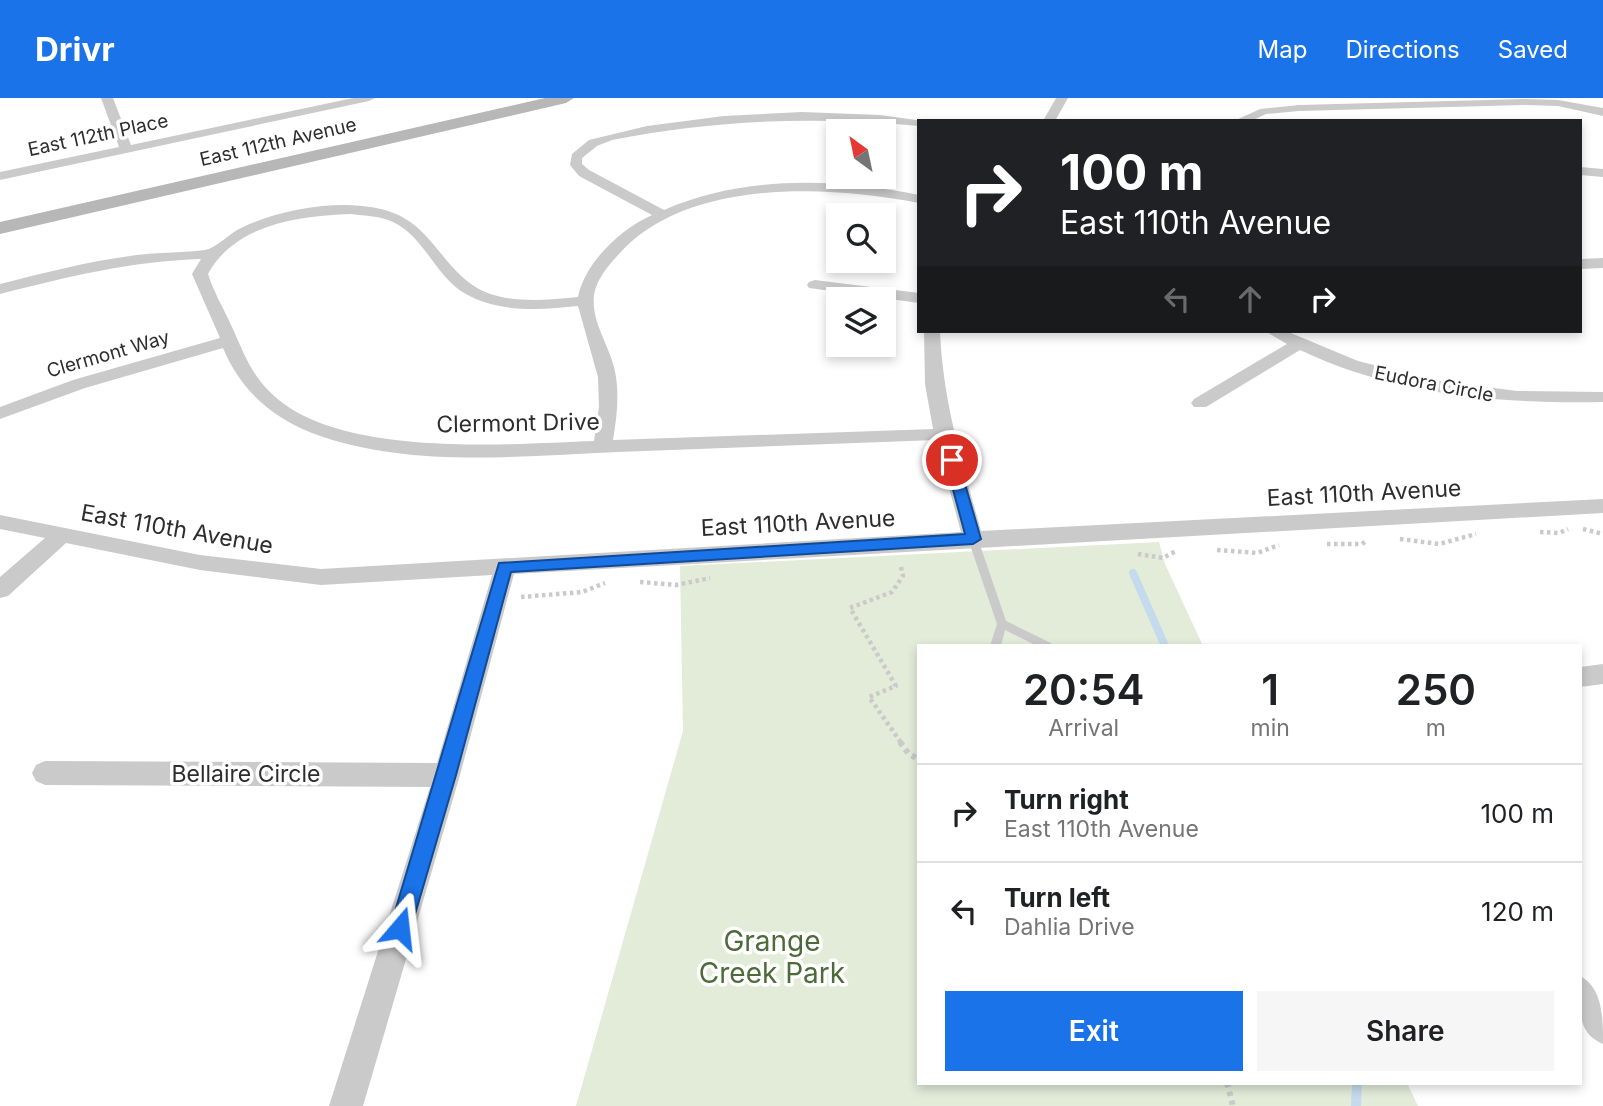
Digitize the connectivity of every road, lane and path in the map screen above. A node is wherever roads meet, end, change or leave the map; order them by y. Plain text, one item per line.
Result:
1 (107, 98) edge
2 (369, 98) edge
3 (566, 98) edge
4 (1062, 98) edge
5 (809, 101) dead end
6 (321, 102) edge
7 (1603, 111) edge
8 (812, 115) junction
9 (1050, 119) edge
10 (1244, 119) edge
11 (917, 122) edge
12 (126, 149) junction
13 (1582, 171) edge
14 (1603, 173) edge
15 (0, 176) edge
16 (917, 199) edge
17 (663, 215) junction
18 (0, 228) edge
19 (210, 254) junction
20 (1603, 263) edge
21 (1582, 264) edge
22 (815, 285) dead end
23 (0, 289) edge
24 (917, 298) edge
25 (586, 301) junction
26 (932, 333) edge
27 (1277, 333) edge
28 (229, 341) junction
29 (1298, 344) junction
30 (1603, 397) edge
31 (1200, 403) dead end
32 (0, 413) edge
33 (944, 434) junction
34 (602, 446) junction
35 (1603, 506) edge
36 (0, 522) edge
37 (63, 534) junction
38 (973, 539) junction
39 (505, 567) junction
40 (901, 567) dead end
41 (0, 590) edge
42 (1002, 624) junction
43 (996, 644) edge
44 (1043, 644) edge
45 (1603, 674) edge
46 (1582, 677) edge
47 (917, 759) edge
48 (46, 773) dead end
49 (447, 775) junction
50 (1582, 995) edge
51 (1603, 1028) edge
52 (1228, 1085) edge
53 (346, 1106) edge
54 (1233, 1106) edge

1 - 12 street
2 - 6 street, East 112th Place
3 - 18 street, East 112th Avenue
4 - 9 street
5 - 8 street
6 - 12 street, East 112th Place
7 - 10 street
8 - 11 street
8 - 17 street
12 - 15 street, East 112th Place
13 - 14 street
16 - 17 street
17 - 25 street
19 - 23 street
19 - 25 street
19 - 28 street, Clermont Drive
20 - 21 street
22 - 24 street
25 - 34 street
26 - 33 street
27 - 29 street, Eudora Circle
28 - 32 street, Clermont Way
28 - 34 street, Clermont Drive
29 - 30 street, Eudora Circle
29 - 31 street
33 - 34 street, Clermont Drive
33 - 38 street
35 - 38 street, East 110th Avenue
36 - 37 street, East 110th Avenue
37 - 39 street, East 110th Avenue
37 - 41 street
38 - 39 street, East 110th Avenue
38 - 42 lane
39 - 49 street
40 - 47 path
42 - 43 lane
42 - 44 lane
45 - 46 street
48 - 49 street, Bellaire Circle
49 - 53 street
50 - 51 street
52 - 54 path

